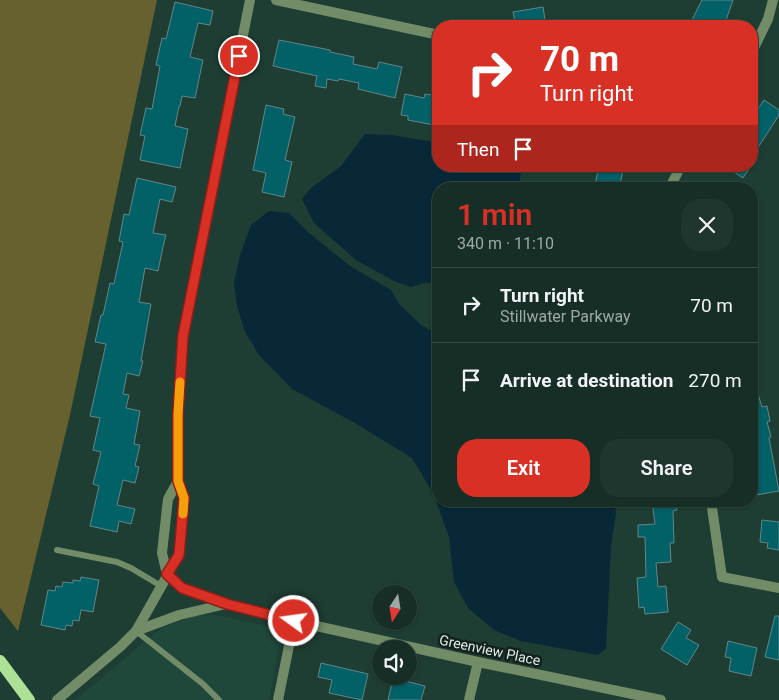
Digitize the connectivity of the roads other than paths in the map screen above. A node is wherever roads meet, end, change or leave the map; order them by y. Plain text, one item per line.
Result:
1 (250, 0) edge
2 (276, 0) edge
3 (773, 0) edge
4 (432, 33) edge
5 (758, 40) edge
6 (178, 481) junction
7 (712, 507) edge
8 (57, 550) dead end
9 (167, 574) junction
10 (161, 586) junction
11 (779, 588) edge
12 (227, 604) junction
13 (294, 621) junction
14 (136, 631) junction
15 (0, 661) edge
16 (478, 662) junction
17 (29, 700) edge
18 (56, 700) edge
19 (219, 700) edge
20 (278, 700) edge
21 (469, 700) edge
22 (661, 700) edge

1 - 6 street
2 - 4 street
3 - 5 street
6 - 9 street
6 - 9 street
7 - 11 street
8 - 10 lane
9 - 10 street
9 - 12 street, Greenview Place
10 - 14 street
12 - 13 street, Greenview Place
12 - 14 street, Greenview Place
13 - 16 street, Greenview Place
13 - 20 street
14 - 18 street
14 - 19 lane
15 - 17 main road
16 - 21 street
16 - 22 street, Greenview Place

